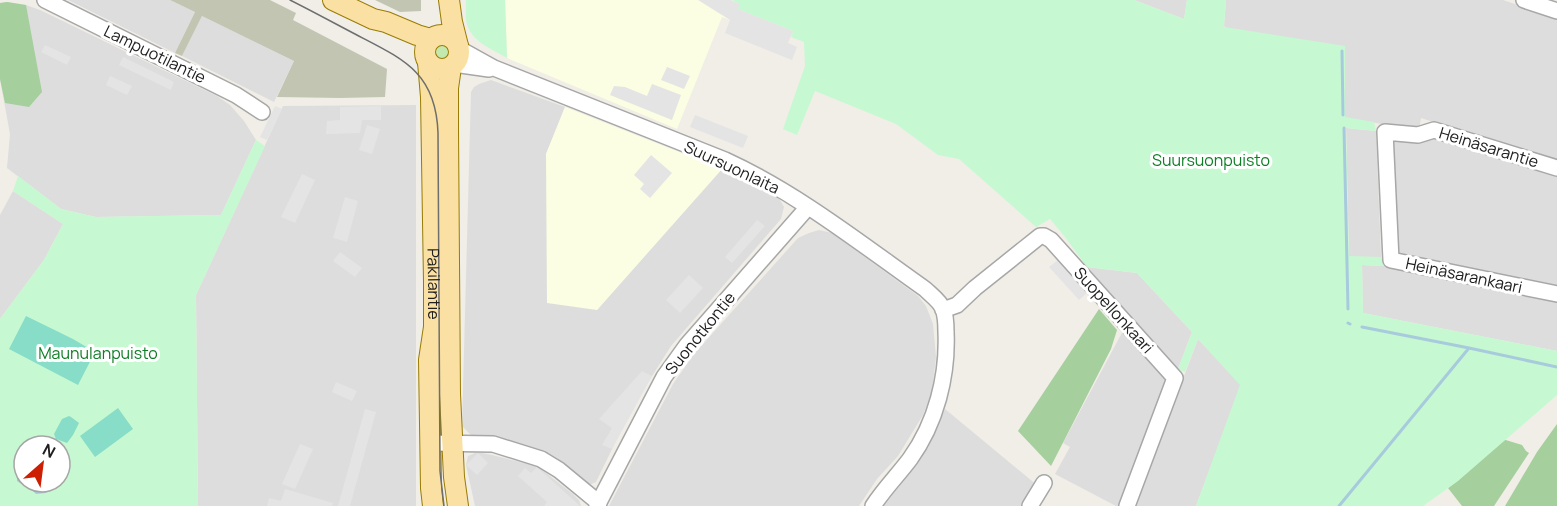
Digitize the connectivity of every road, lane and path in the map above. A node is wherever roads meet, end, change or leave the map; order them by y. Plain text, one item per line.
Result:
1 (45, 0) edge
2 (333, 0) edge
3 (441, 0) edge
4 (449, 0) edge
5 (1524, 0) edge
6 (1557, 11) edge
7 (430, 48) junction
8 (455, 56) junction
9 (262, 112) dead end
10 (1385, 132) joint
11 (1557, 168) edge
12 (808, 207) junction
13 (1557, 294) edge
14 (944, 310) junction
15 (430, 443) junction
16 (452, 443) junction
17 (1044, 483) dead end
18 (598, 504) edge
19 (433, 506) edge
20 (458, 506) edge
21 (873, 506) edge
22 (1030, 506) edge
23 (1127, 506) edge

1 - 9 street, Lampuotilantie
2 - 7 main road
3 - 7 main road, Pakilantie
4 - 8 main road, Pakilantie
5 - 6 street
7 - 8 main road
7 - 8 main road
7 - 15 main road, Pakilantie
8 - 12 street, Suursuonlaita
8 - 16 main road, Pakilantie
10 - 11 street, Heinäsarantie
10 - 13 street, Heinäsarankaari
12 - 14 street, Suursuonlaita
12 - 18 street, Suonotkontie
14 - 21 street
14 - 23 street, Suopellonkaari
15 - 16 street
15 - 19 main road, Pakilantie
16 - 18 street
16 - 20 main road, Pakilantie
17 - 22 street

